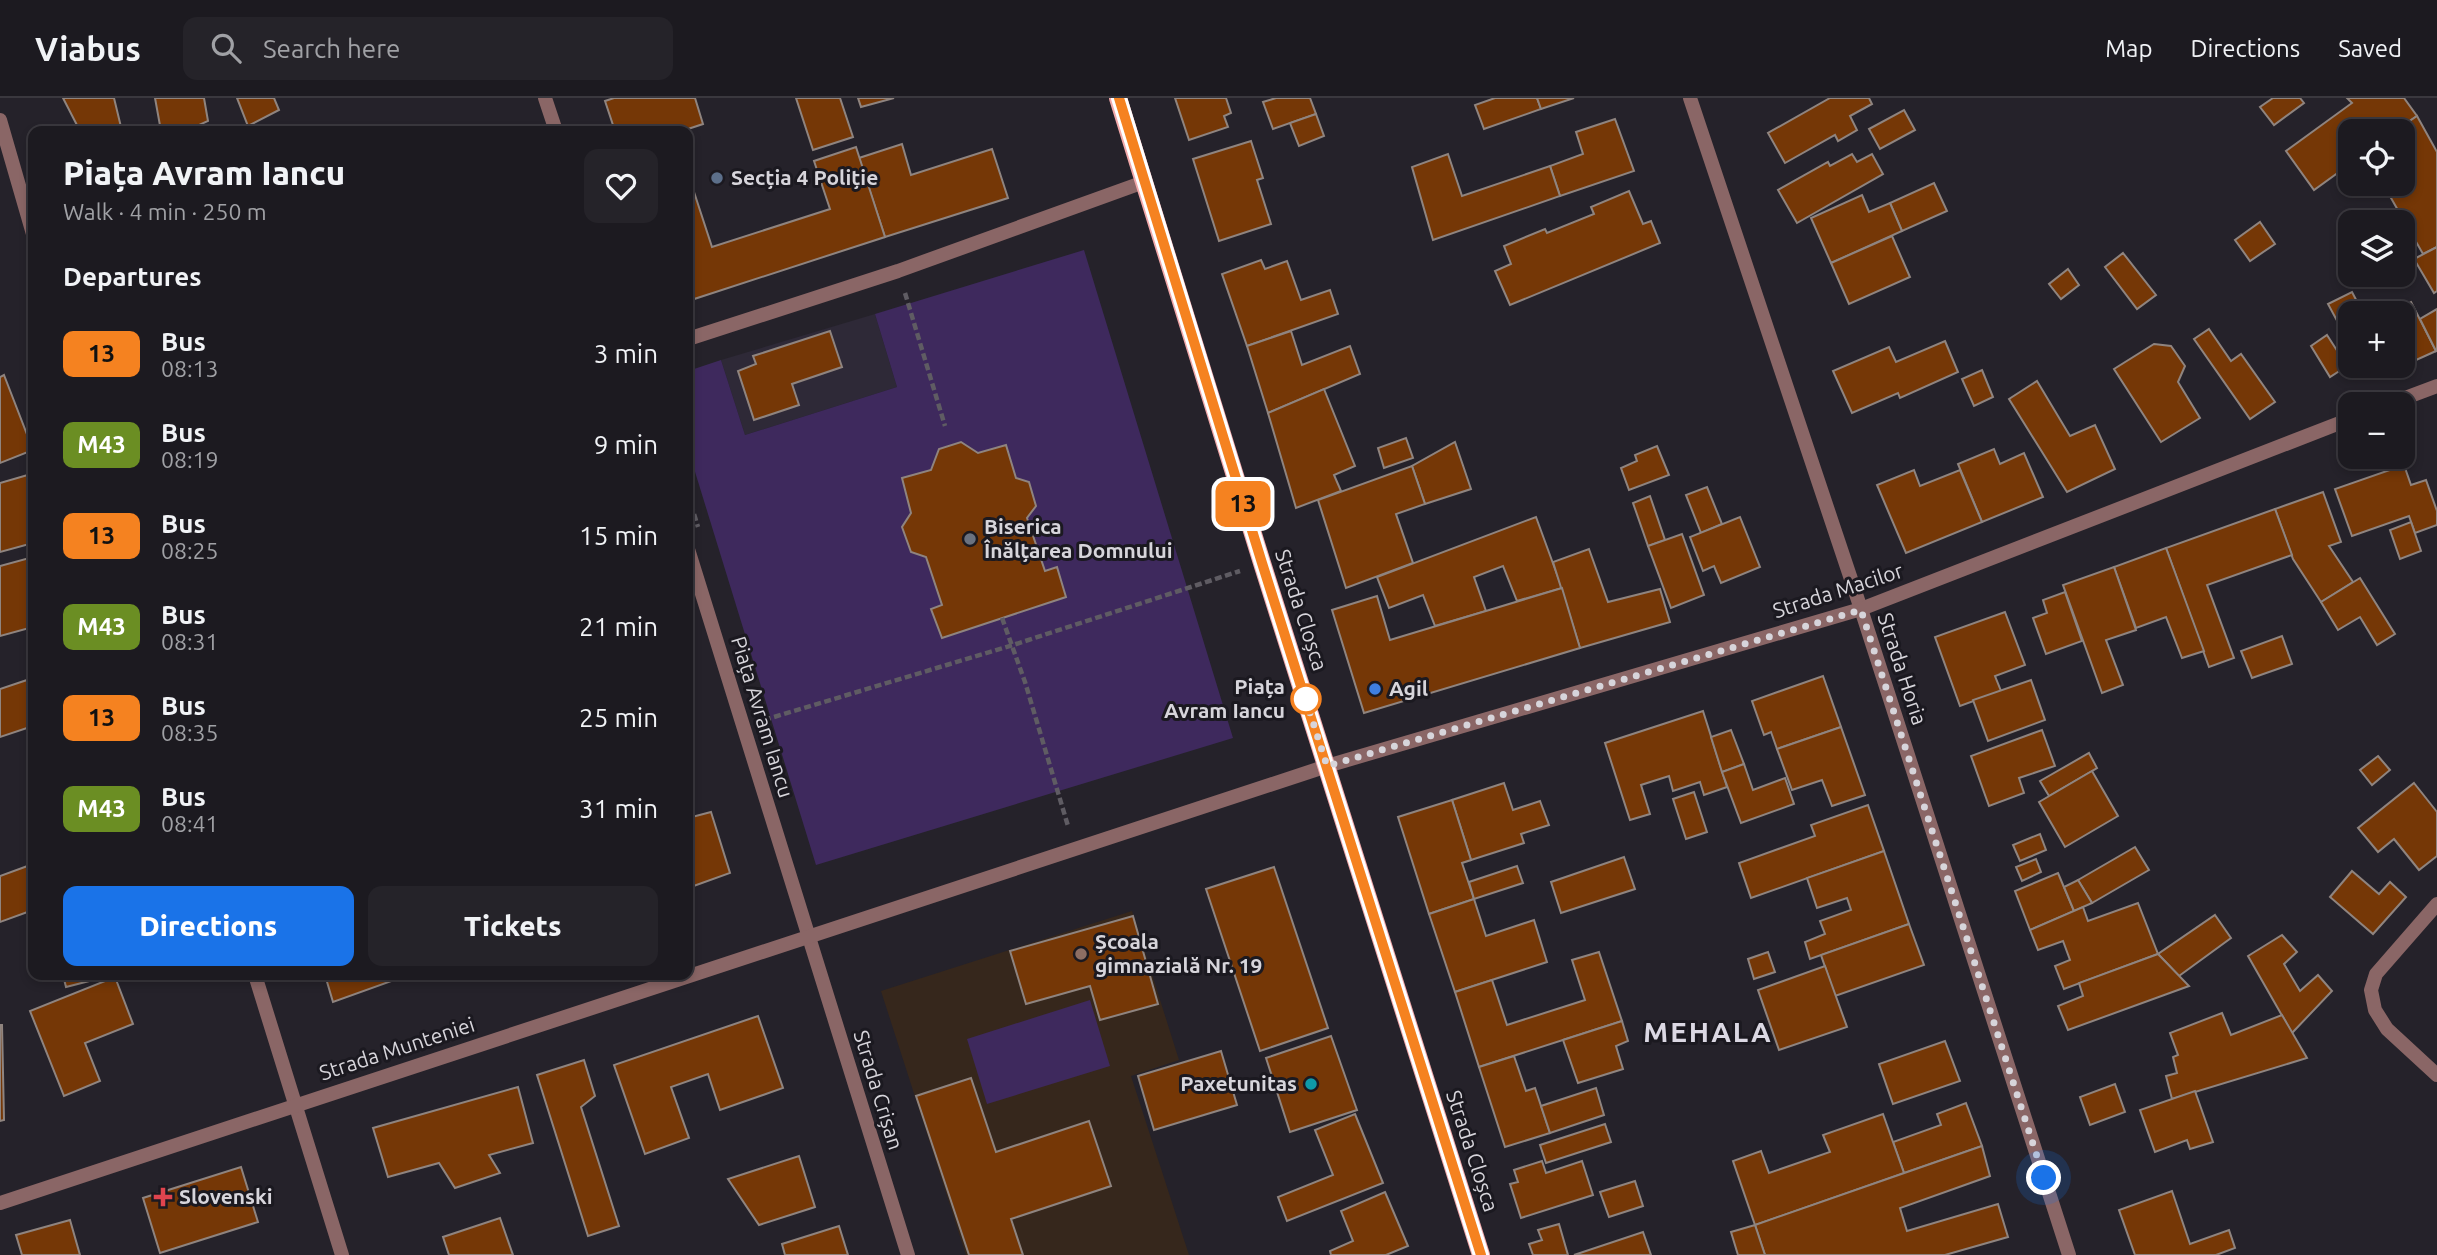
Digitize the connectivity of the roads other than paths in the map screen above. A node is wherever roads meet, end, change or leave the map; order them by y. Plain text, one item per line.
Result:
1 (545, 98) edge
2 (1118, 98) edge
3 (1690, 98) edge
4 (0, 120) edge
5 (554, 126) edge
6 (1144, 182) junction
7 (28, 217) edge
8 (693, 337) edge
9 (2437, 386) edge
10 (2415, 394) edge
11 (2338, 424) edge
12 (693, 565) edge
13 (1861, 610) junction
14 (1327, 766) junction
15 (2437, 904) edge
16 (808, 938) junction
17 (693, 975) edge
18 (257, 980) edge
19 (678, 980) edge
20 (2437, 1075) edge
21 (296, 1104) junction
22 (0, 1203) edge
23 (342, 1255) edge
24 (908, 1255) edge
25 (1481, 1255) edge
26 (2069, 1255) edge

1 - 5 street
2 - 6 main road, Strada Cloșca
3 - 13 street, Strada Horia
4 - 7 street
6 - 8 street
6 - 14 main road, Strada Cloșca
9 - 10 street
11 - 13 street, Strada Macilor
12 - 16 street, Piața Avram Iancu
13 - 14 street, Strada Macilor
13 - 26 street, Strada Horia
14 - 16 street
14 - 25 main road, Strada Cloșca
15 - 20 street
16 - 17 street, Strada Munteniei
16 - 24 street, Strada Crișan
18 - 21 street
19 - 21 street, Strada Munteniei
21 - 22 street, Strada Munteniei
21 - 23 street

